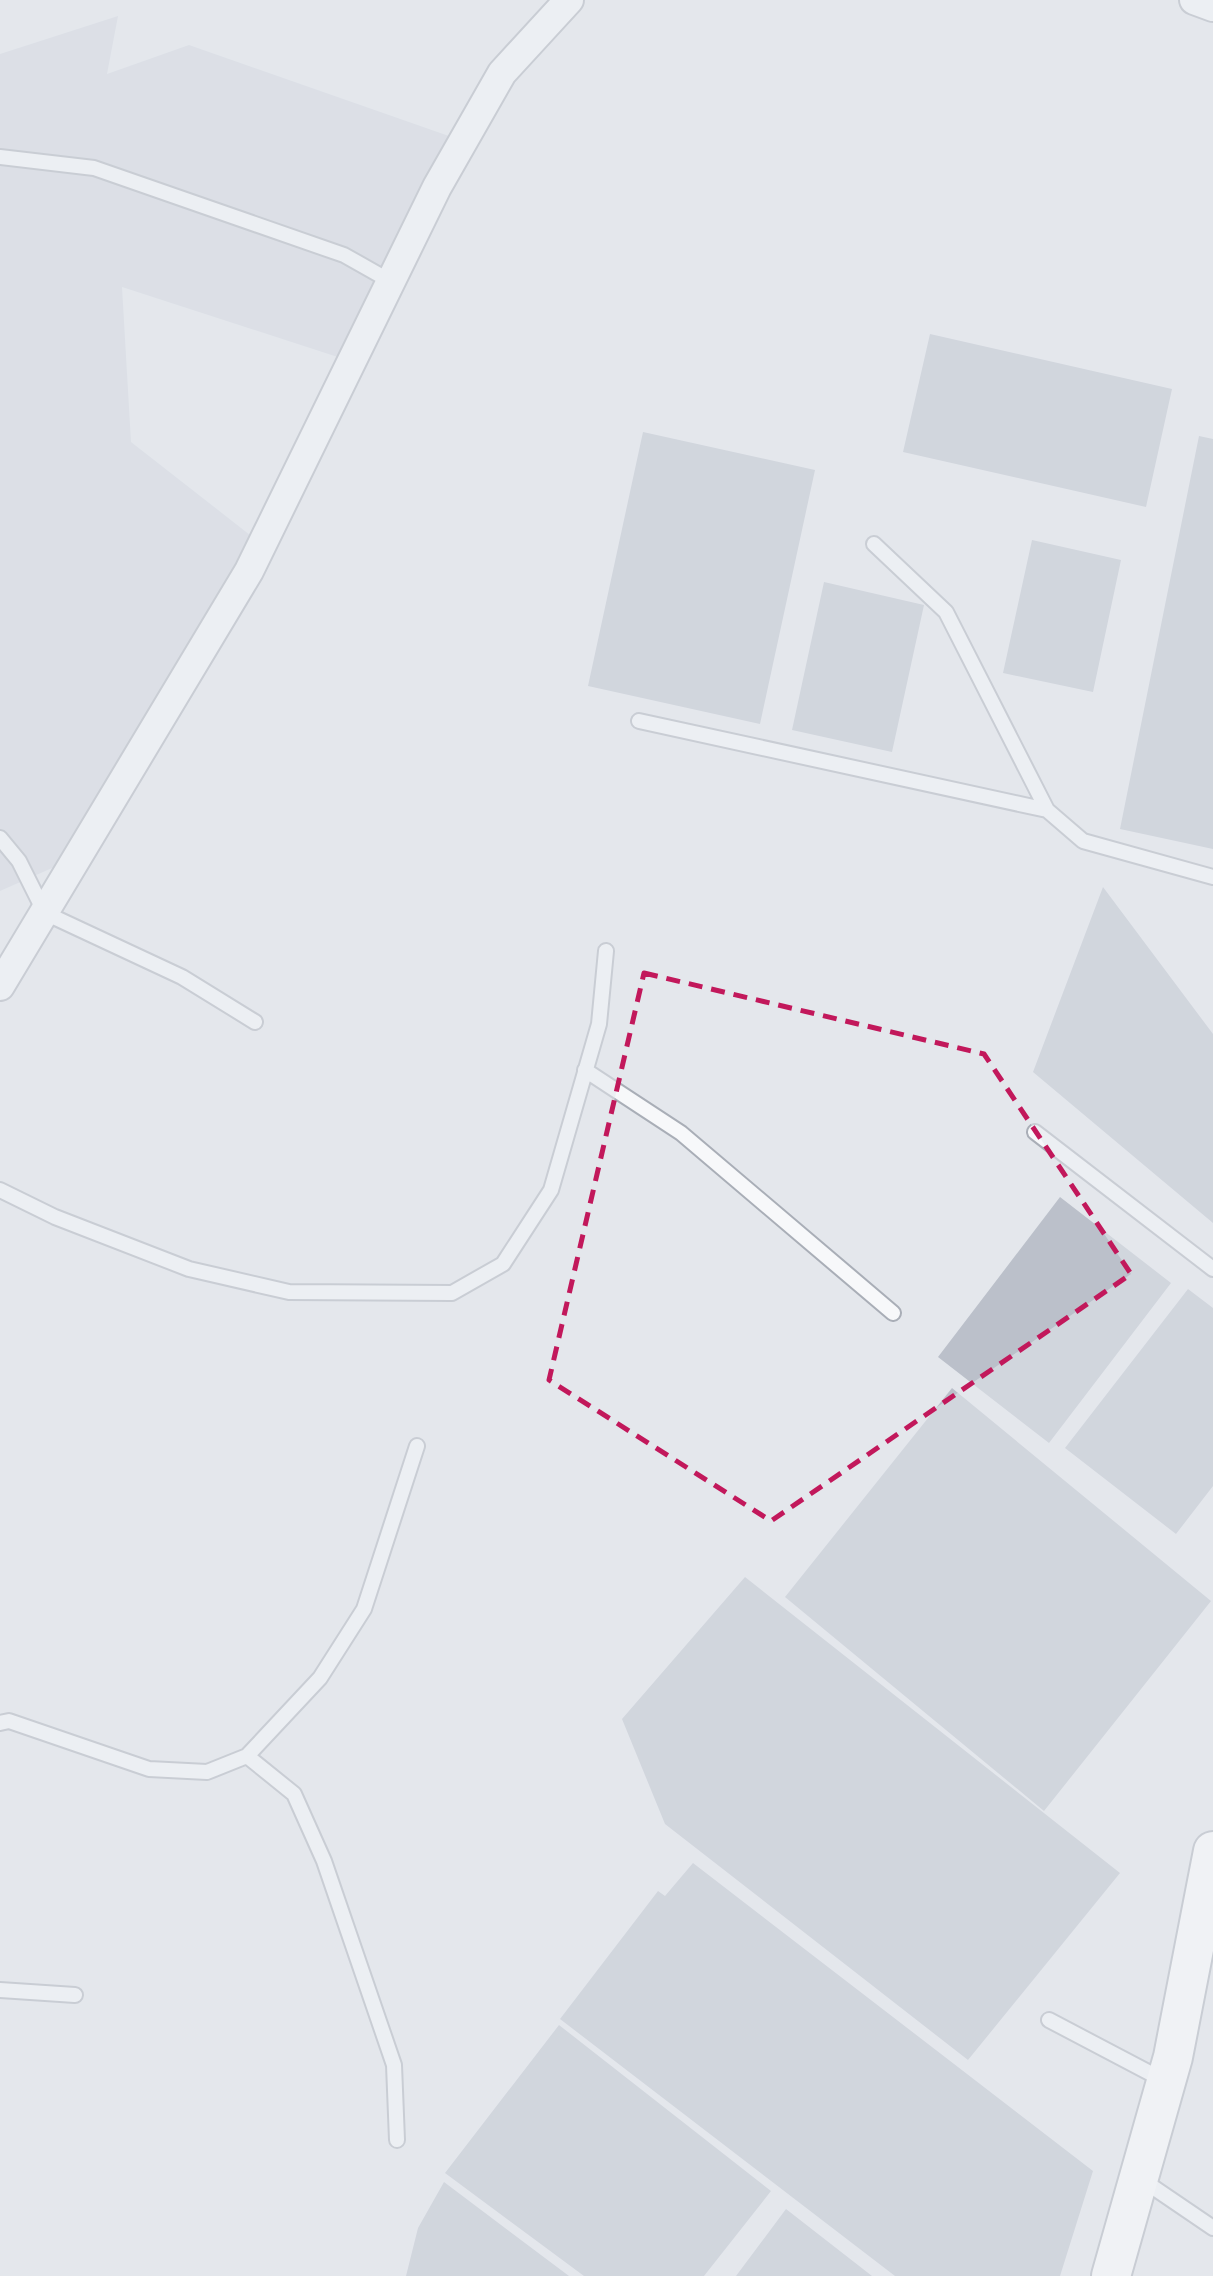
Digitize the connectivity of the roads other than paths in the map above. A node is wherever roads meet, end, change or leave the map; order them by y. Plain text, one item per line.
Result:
1 (569, 0) edge
2 (1194, 0) edge
3 (1213, 7) edge
4 (0, 157) edge
5 (390, 281) junction
6 (874, 544) dead end
7 (639, 721) dead end
8 (1047, 810) junction
9 (0, 838) edge
10 (1213, 877) edge
11 (45, 913) junction
12 (606, 951) dead end
13 (0, 986) edge
14 (255, 1022) dead end
15 (585, 1070) junction
16 (1035, 1132) dead end
17 (0, 1190) edge
18 (1213, 1269) edge
19 (894, 1312) dead end
20 (417, 1446) dead end
21 (0, 1723) edge
22 (247, 1756) junction
23 (1213, 1851) edge
24 (0, 1990) edge
25 (75, 1995) dead end
26 (1049, 2021) dead end
27 (1166, 2082) junction
28 (397, 2140) dead end
29 (1139, 2179) junction
30 (1213, 2228) edge
31 (1111, 2276) edge

1 - 5 street
2 - 3 street
4 - 5 lane
5 - 11 street
6 - 8 lane
7 - 8 lane
8 - 10 lane
9 - 11 lane
11 - 13 street
11 - 14 lane
12 - 15 lane
15 - 17 lane
15 - 19 lane
16 - 18 lane
20 - 22 lane
21 - 22 lane
22 - 28 lane
23 - 27 street
24 - 25 lane
26 - 27 lane
27 - 29 street
29 - 30 lane
29 - 31 street

